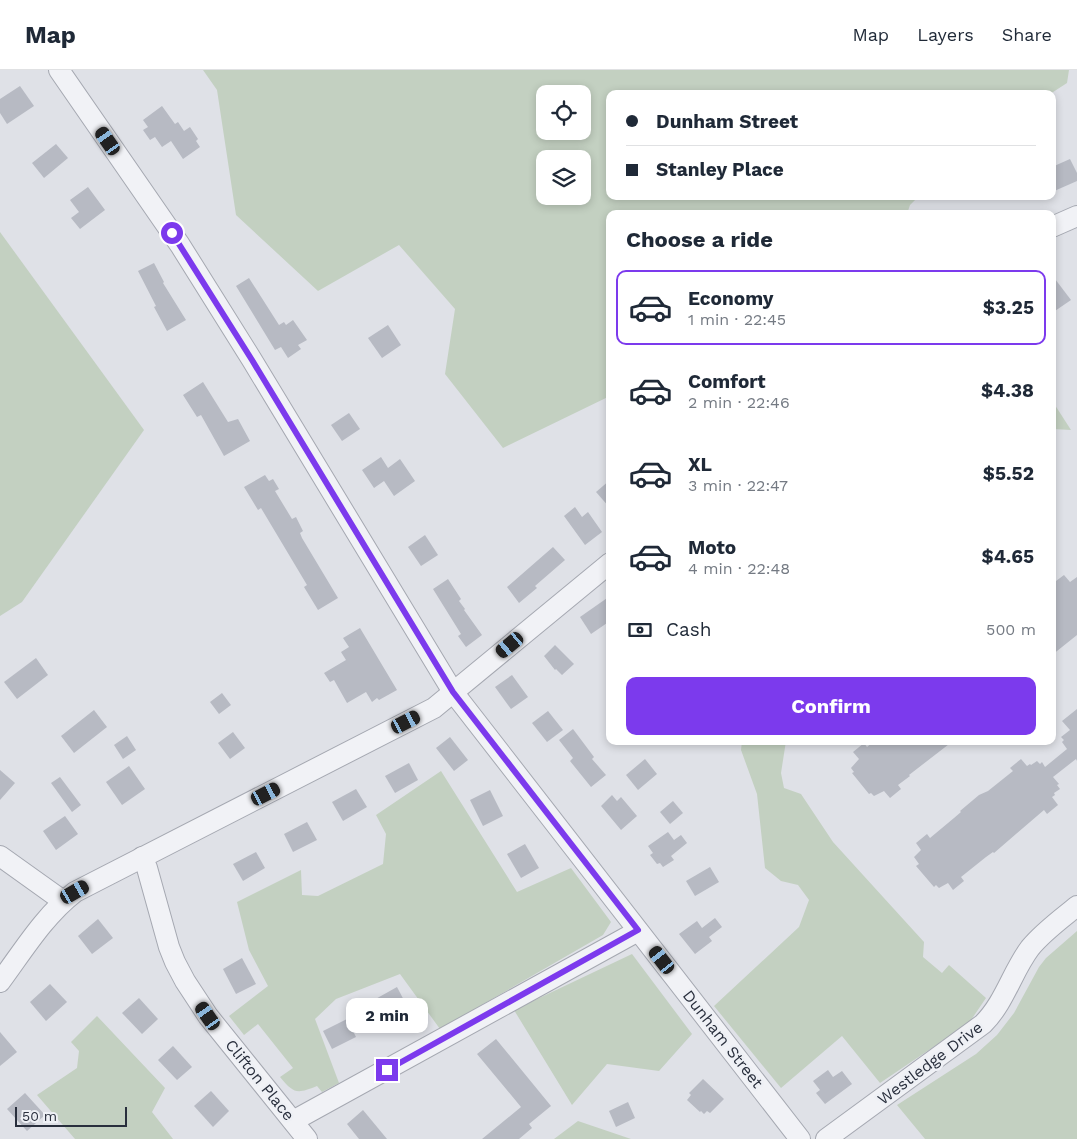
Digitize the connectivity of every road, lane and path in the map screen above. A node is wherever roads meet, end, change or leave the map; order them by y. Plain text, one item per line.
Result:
1 (59, 70) edge
2 (1077, 216) edge
3 (1056, 225) edge
4 (606, 565) edge
5 (453, 692) junction
6 (0, 856) edge
7 (142, 857) junction
8 (63, 901) junction
9 (1077, 906) edge
10 (638, 930) junction
11 (0, 982) edge
12 (293, 1121) junction
13 (307, 1139) edge
14 (800, 1139) edge
15 (826, 1139) edge

1 - 5 street, Dunham Street
2 - 3 street
4 - 5 street
5 - 7 street
5 - 10 street, Dunham Street
6 - 8 street
7 - 8 street
7 - 12 street, Clifton Place
8 - 11 street
9 - 15 street, Westledge Drive
10 - 12 street
10 - 14 street, Dunham Street
12 - 13 street, Clifton Place

